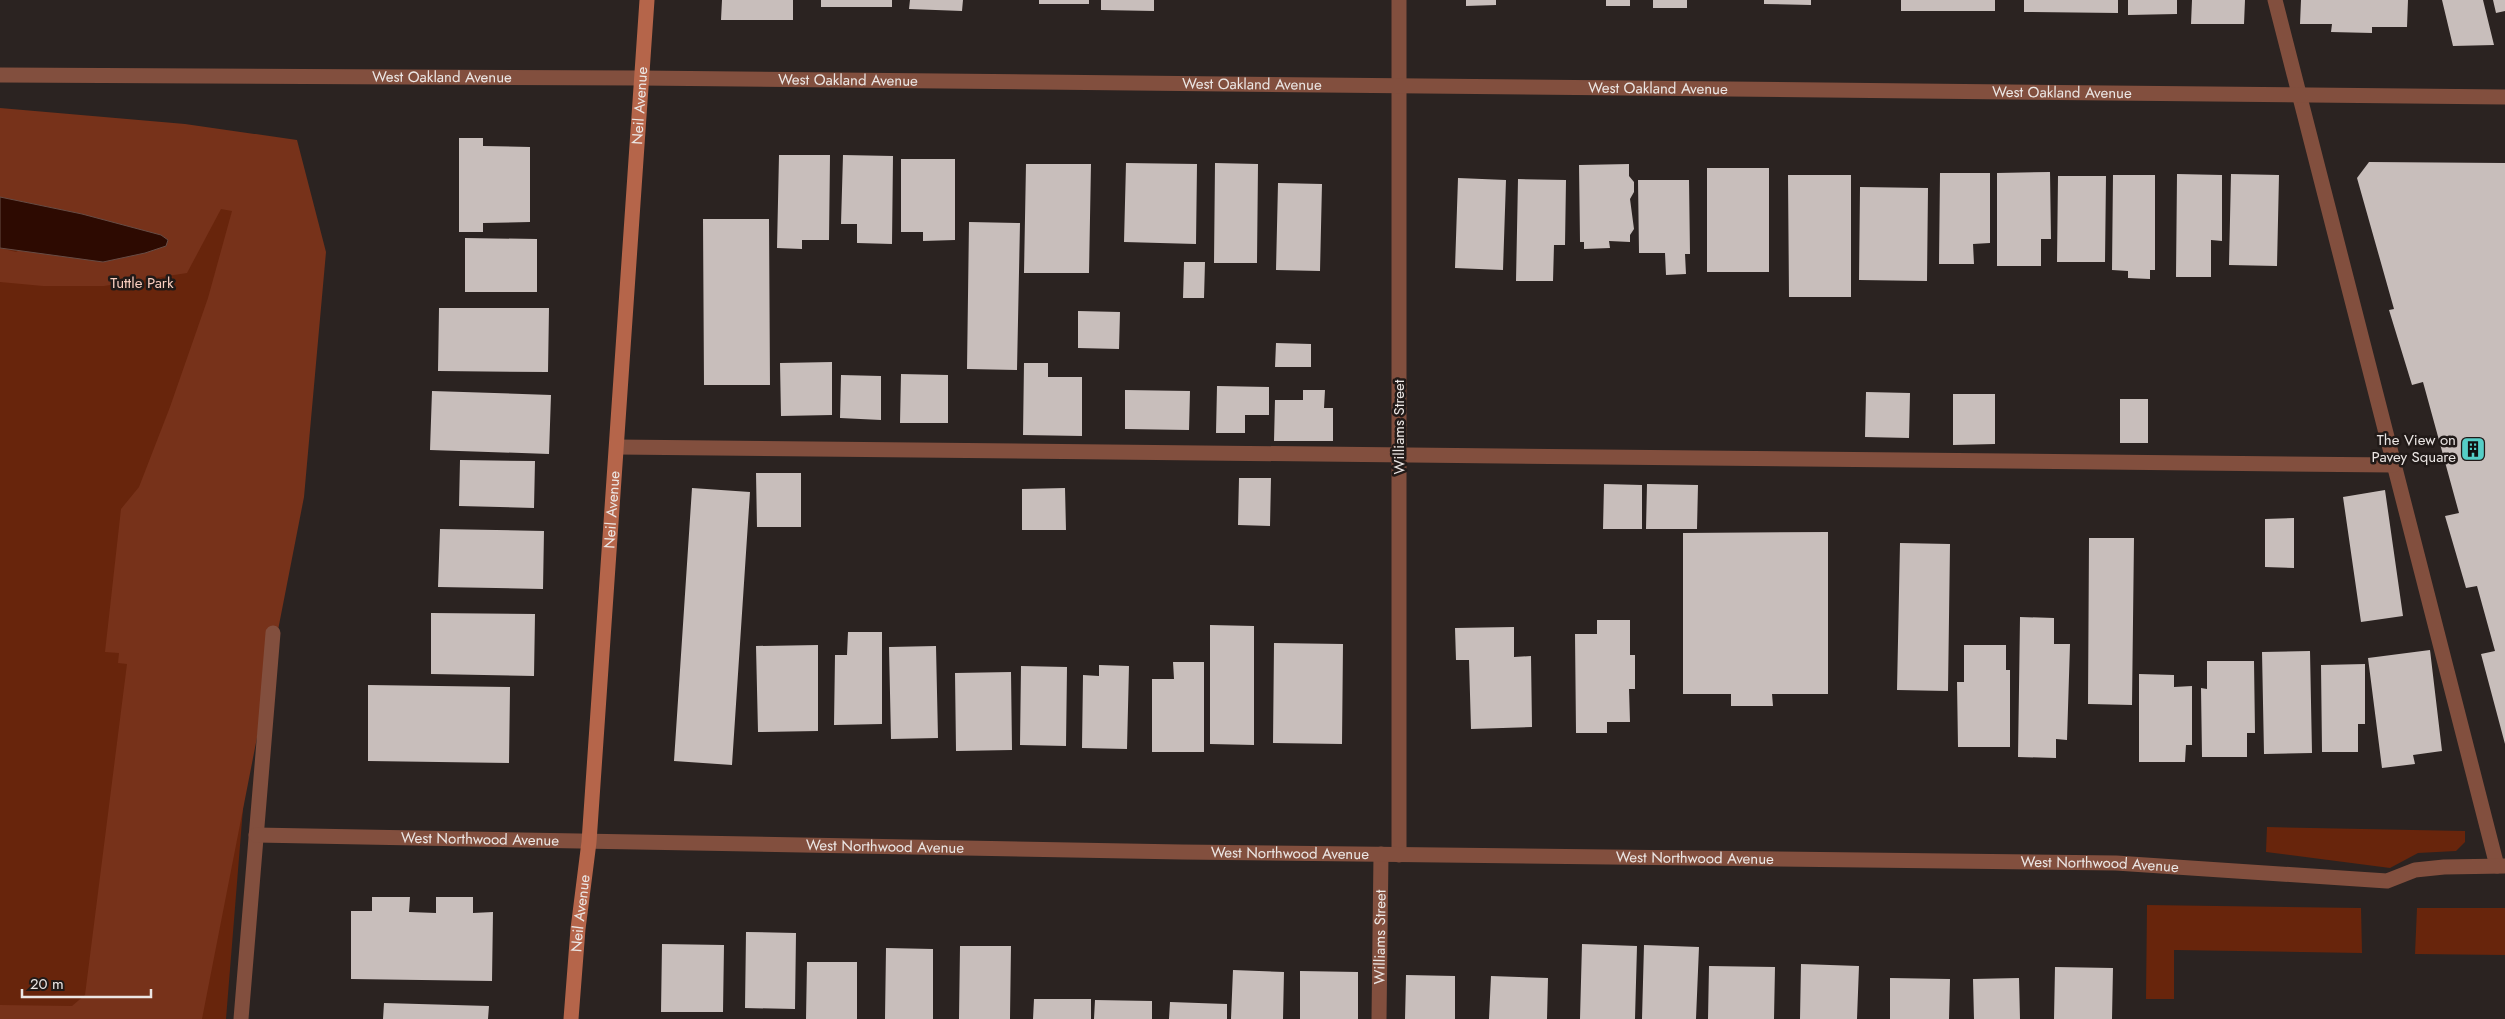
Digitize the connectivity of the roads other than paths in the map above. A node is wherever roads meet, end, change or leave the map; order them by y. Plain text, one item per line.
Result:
1 (647, 0) edge
2 (1399, 0) edge
3 (2275, 0) edge
4 (0, 75) edge
5 (640, 78) junction
6 (1399, 85) junction
7 (2300, 95) junction
8 (2505, 98) edge
9 (616, 447) junction
10 (1399, 455) junction
11 (2394, 464) junction
12 (273, 633) dead end
13 (256, 835) junction
14 (589, 842) junction
15 (1381, 854) junction
16 (1400, 855) junction
17 (2501, 866) edge
18 (241, 1019) edge
19 (571, 1019) edge
20 (1379, 1019) edge

1 - 5 street, Neil Avenue
2 - 6 street, Williams Street
3 - 7 street
4 - 5 street, West Oakland Avenue
5 - 6 street, West Oakland Avenue
5 - 9 street, Neil Avenue
6 - 7 street, West Oakland Avenue
6 - 10 street, Williams Street
7 - 8 street, West Oakland Avenue
7 - 11 street
9 - 10 street
9 - 14 street, Neil Avenue
10 - 11 street
10 - 16 street, Williams Street
11 - 17 street
12 - 13 street
13 - 14 street, West Northwood Avenue
13 - 18 street
14 - 15 street, West Northwood Avenue
14 - 19 street, Neil Avenue
15 - 16 street, West Northwood Avenue
15 - 20 street, Williams Street
16 - 17 street, West Northwood Avenue

